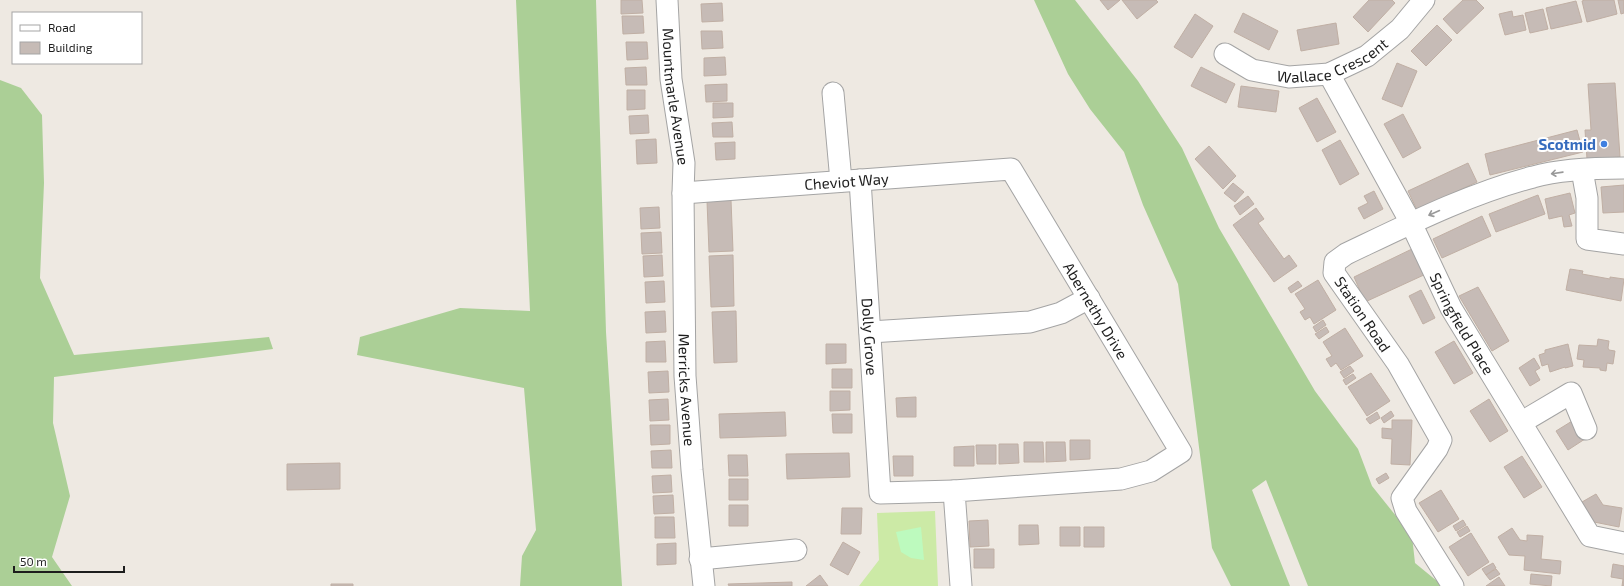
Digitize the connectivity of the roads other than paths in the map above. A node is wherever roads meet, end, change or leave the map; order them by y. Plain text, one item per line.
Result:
1 (667, 0) edge
2 (1424, 0) edge
3 (1225, 54) dead end
4 (1329, 74) junction
5 (833, 93) dead end
6 (1624, 168) edge
7 (1011, 169) joint
8 (1582, 170) junction
9 (850, 181) junction
10 (683, 193) junction
11 (1411, 223) junction
12 (1624, 244) edge
13 (1089, 298) junction
14 (870, 332) junction
15 (1522, 422) junction
16 (1586, 429) dead end
17 (954, 491) junction
18 (1624, 543) edge
19 (796, 550) dead end
20 (700, 559) junction
21 (704, 586) edge
22 (961, 586) edge
23 (1453, 586) edge

1 - 10 street, Mountmarle Avenue
2 - 4 street, Wallace Crescent
3 - 4 street, Wallace Crescent
4 - 11 street, Springfield Place
5 - 9 street, Dolly Grove
6 - 8 street, Station Road
7 - 9 street, Cheviot Way
7 - 13 street, Abernethy Drive
8 -> 11 street, Station Road
8 - 12 street
9 - 10 street, Cheviot Way
9 - 14 street, Dolly Grove
10 - 20 street, Merricks Avenue
11 - 15 street, Springfield Place
11 - 23 street, Station Road
13 - 14 street
13 - 17 street, Abernethy Drive
14 - 17 street, Dolly Grove
15 - 16 street
15 - 18 street, Springfield Place
17 - 22 street
19 - 20 street
20 - 21 street, Merricks Avenue

